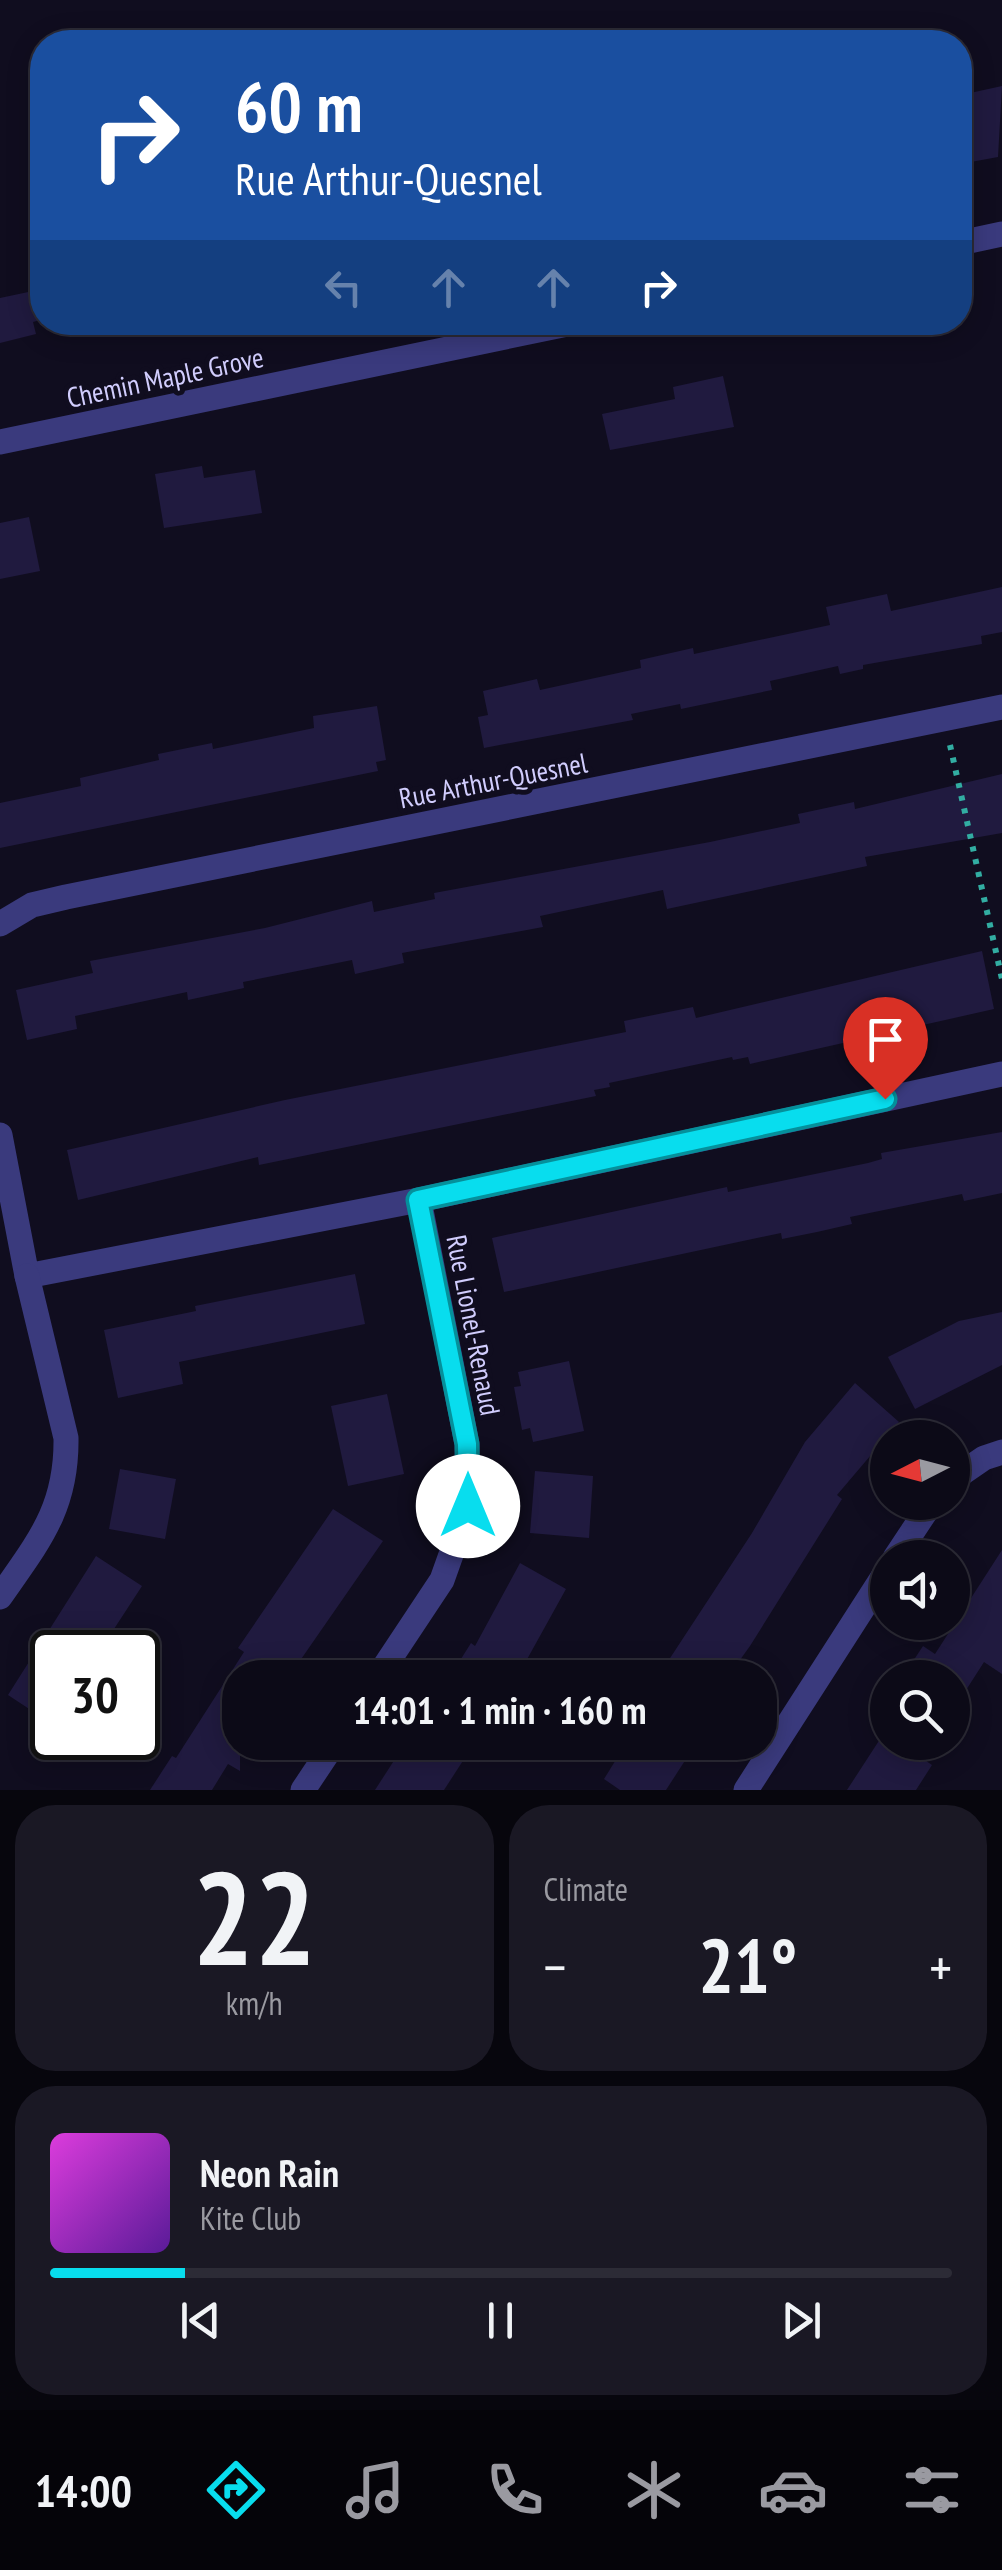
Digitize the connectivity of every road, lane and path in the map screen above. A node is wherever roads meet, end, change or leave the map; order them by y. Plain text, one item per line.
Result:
1 (1002, 234) edge
2 (972, 240) edge
3 (514, 335) edge
4 (0, 442) edge
5 (1002, 707) edge
6 (944, 719) junction
7 (0, 924) edge
8 (1002, 979) edge
9 (1002, 1074) edge
10 (0, 1135) edge
11 (418, 1200) junction
12 (27, 1276) junction
13 (1002, 1452) edge
14 (970, 1468) edge
15 (0, 1597) edge
16 (870, 1597) edge
17 (390, 1660) edge
18 (322, 1760) edge
19 (303, 1790) edge
20 (746, 1790) edge

1 - 2 street
3 - 4 street, Chemin Maple Grove
5 - 6 street, Rue Arthur-Quesnel
6 - 7 street, Rue Arthur-Quesnel
6 - 8 path
9 - 11 street
10 - 12 street
11 - 12 street
11 - 17 street, Rue Lionel-Renaud
12 - 15 street
13 - 14 street
16 - 20 street
18 - 19 street

